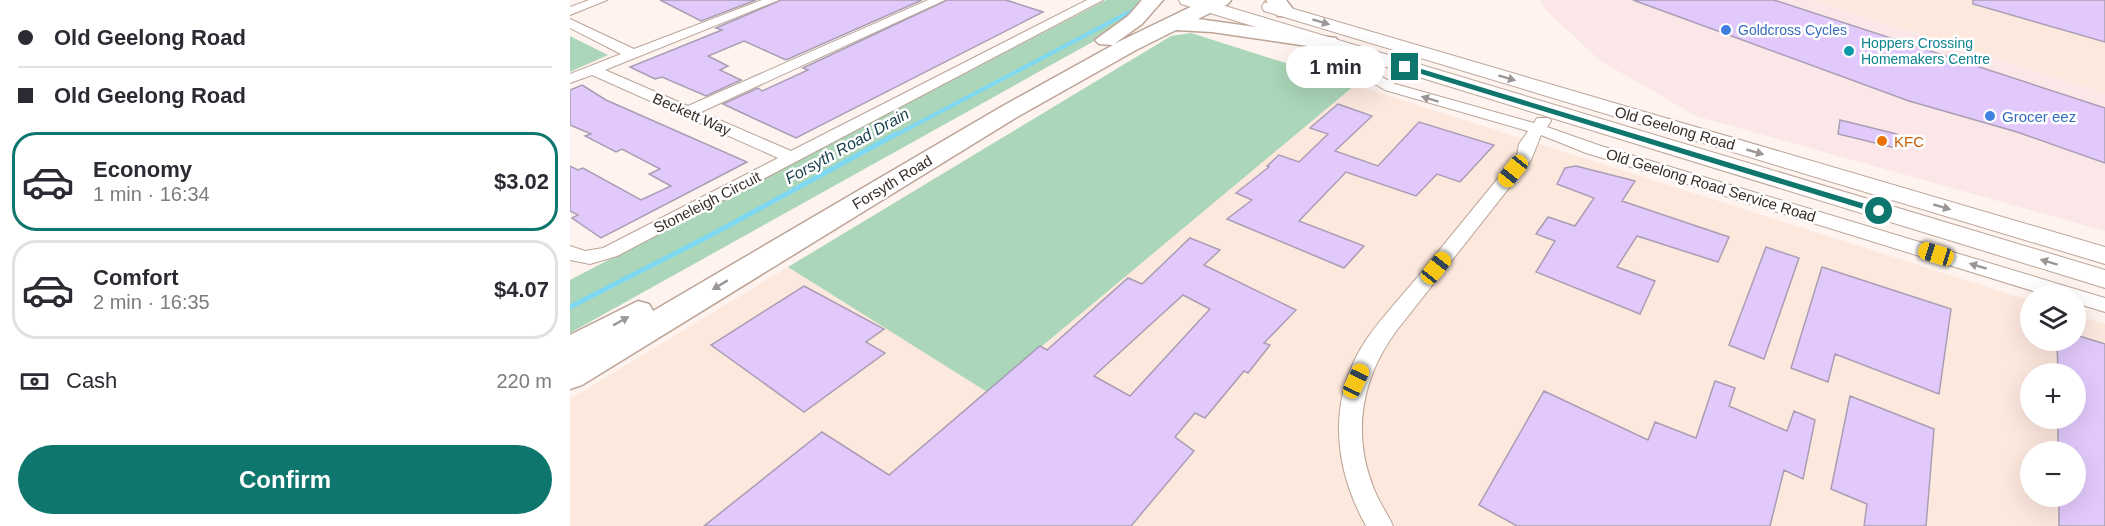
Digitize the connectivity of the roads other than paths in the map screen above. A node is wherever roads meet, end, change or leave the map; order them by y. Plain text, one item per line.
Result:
1 (601, 0) edge
2 (757, 0) edge
3 (773, 0) edge
4 (939, 0) edge
5 (1097, 0) edge
6 (1153, 0) edge
7 (1244, 0) edge
8 (1199, 2) edge
9 (1280, 6) edge
10 (570, 11) edge
11 (712, 20) junction
12 (570, 23) edge
13 (1171, 25) junction
14 (1328, 43) junction
15 (632, 54) junction
16 (1374, 57) junction
17 (1076, 60) junction
18 (592, 70) junction
19 (570, 79) edge
20 (1540, 108) junction
21 (688, 112) junction
22 (1538, 130) junction
23 (1592, 149) junction
24 (1525, 156) junction
25 (792, 158) junction
26 (570, 252) edge
27 (2105, 256) edge
28 (2105, 279) edge
29 (2039, 285) edge
30 (2086, 299) edge
31 (2105, 305) edge
32 (570, 350) edge
33 (570, 376) edge
34 (1380, 526) edge

1 - 10 street
2 - 11 street
3 - 11 street
4 - 21 street
5 - 25 street, Stoneleigh Circuit
6 - 17 highway
7 - 9 main road, Old Geelong Road
8 - 13 highway, Forsyth Road
8 - 14 main road, Old Geelong Road
8 - 17 highway, Forsyth Road
9 -> 27 main road, Old Geelong Road
11 - 15 street
12 - 15 street
13 - 14 highway
13 -> 33 highway, Forsyth Road
14 - 16 main road, Old Geelong Road
15 - 18 street
16 - 20 main road, Old Geelong Road
22 -> 16 street, Old Geelong Road Service Road
32 -> 17 highway, Forsyth Road
18 - 19 street
18 - 21 street, Beckett Way
20 - 22 street
28 -> 20 main road, Old Geelong Road
21 - 25 street, Beckett Way
22 - 23 street, Old Geelong Road Service Road
22 - 24 street
23 - 24 street
29 -> 23 street, Old Geelong Road Service Road
24 - 34 street
25 - 26 street, Stoneleigh Circuit
30 - 31 street, Old Geelong Road Service Road

